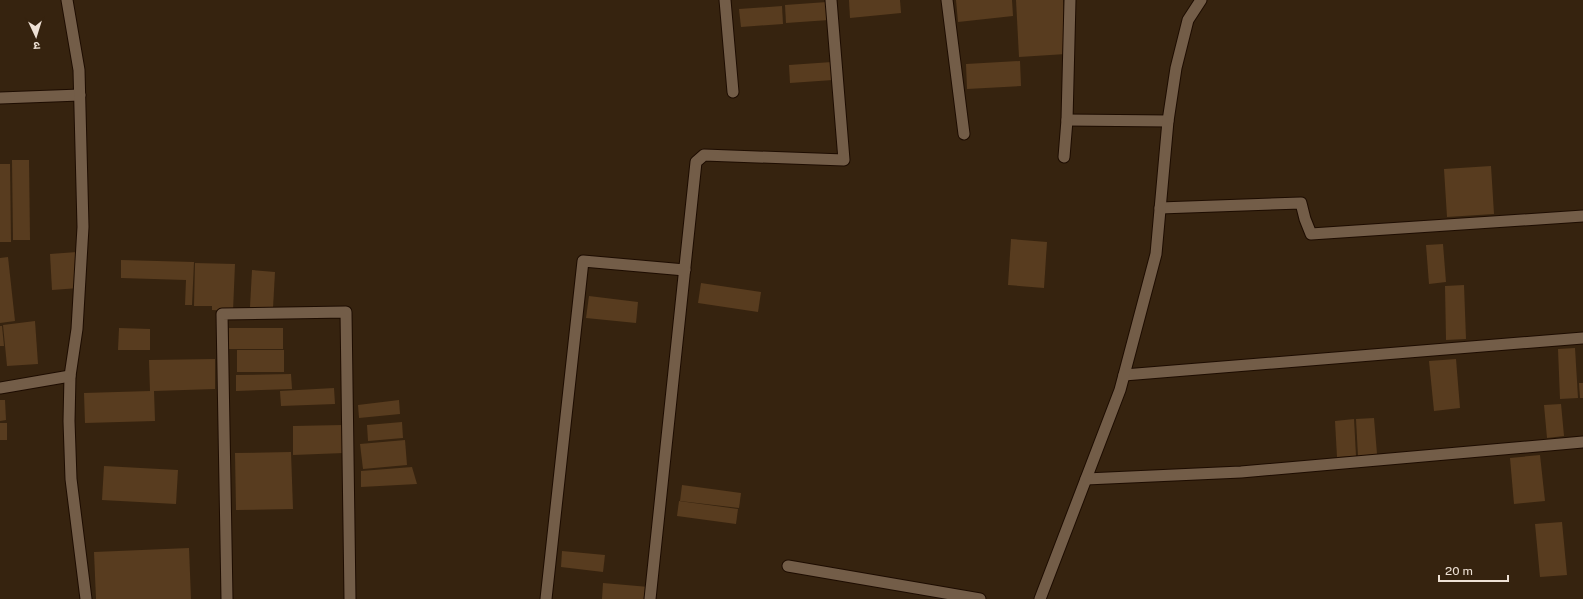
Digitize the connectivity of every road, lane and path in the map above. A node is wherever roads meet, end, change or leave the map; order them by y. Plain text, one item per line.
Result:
1 (67, 0) edge
2 (725, 0) edge
3 (831, 0) edge
4 (947, 0) edge
5 (1070, 0) edge
6 (1201, 0) edge
7 (733, 92) dead end
8 (80, 95) junction
9 (0, 98) edge
10 (1067, 120) junction
11 (1168, 121) junction
12 (964, 134) dead end
13 (1064, 157) dead end
14 (1160, 208) junction
15 (1583, 216) edge
16 (685, 270) junction
17 (1583, 338) edge
18 (1124, 375) junction
19 (70, 376) junction
20 (0, 388) edge
21 (1583, 442) edge
22 (1086, 479) junction
23 (788, 566) dead end
24 (86, 599) edge
25 (227, 599) edge
26 (350, 599) edge
27 (546, 599) edge
28 (650, 599) edge
29 (980, 599) edge
30 (1040, 599) edge

1 - 8 street
2 - 7 street
3 - 16 street
4 - 12 street
5 - 10 street
6 - 11 street
8 - 9 street
8 - 19 street
10 - 11 street
10 - 13 street
11 - 14 street
14 - 15 street
14 - 18 street
16 - 27 street
16 - 28 street
17 - 18 street
18 - 22 street
19 - 20 street
19 - 24 street
21 - 22 street
22 - 30 street
23 - 29 street
25 - 26 street

